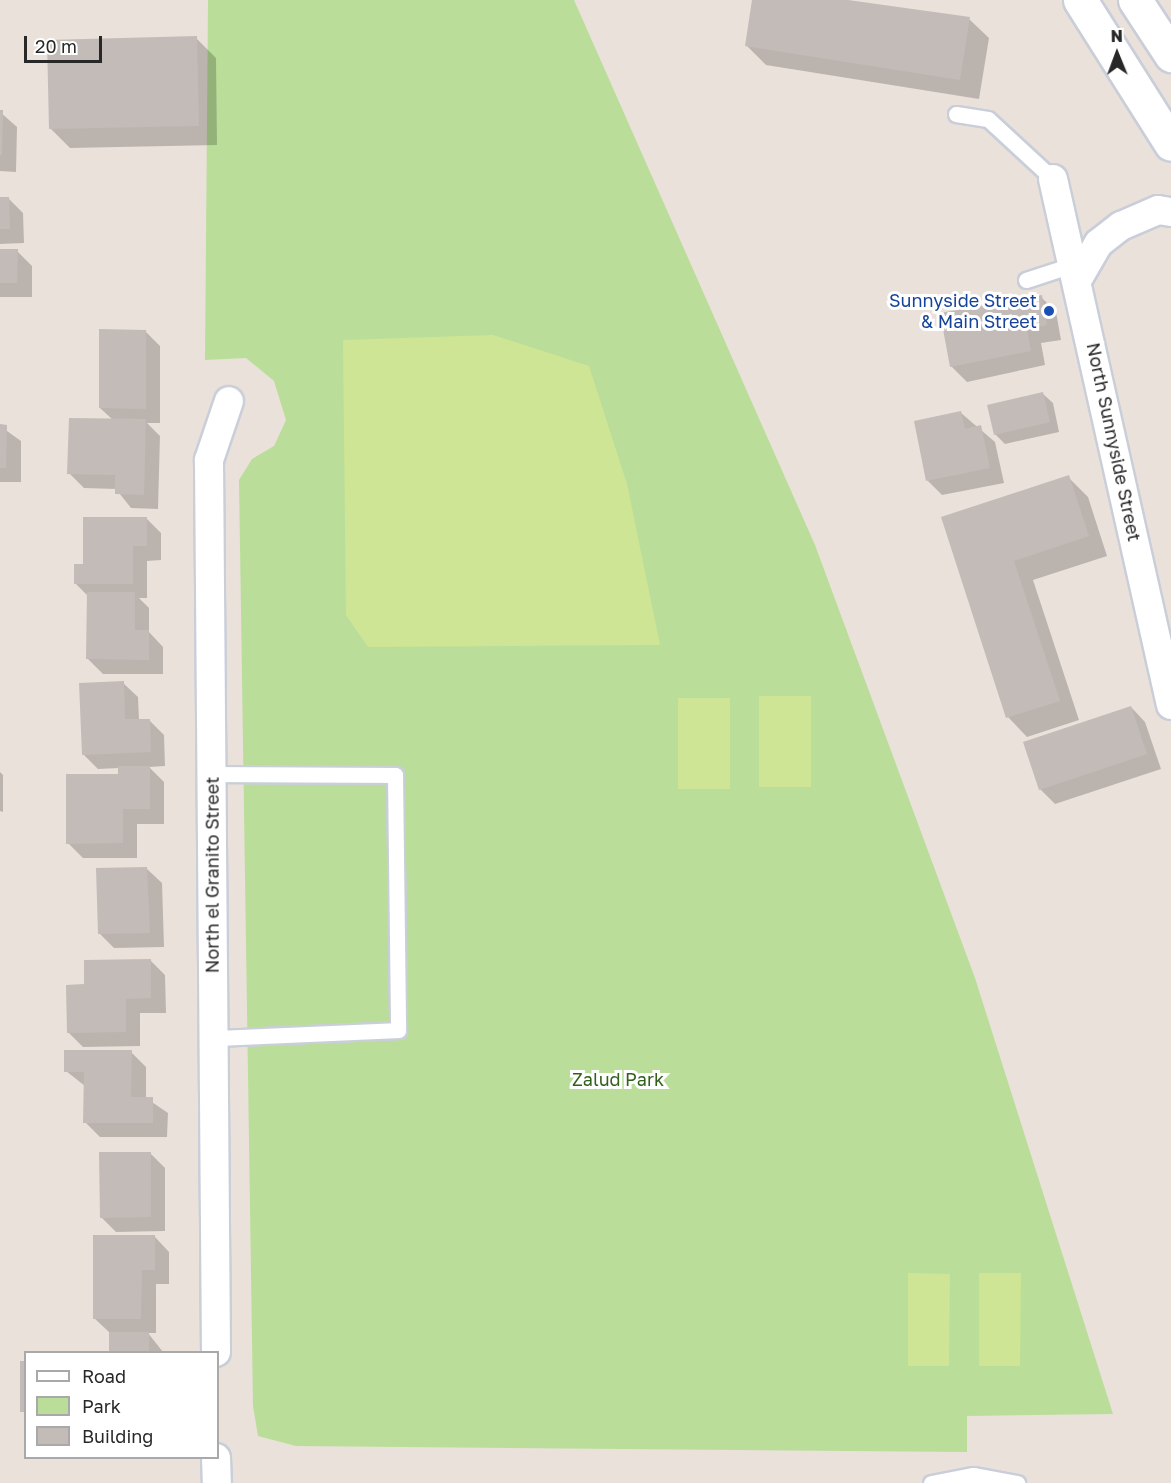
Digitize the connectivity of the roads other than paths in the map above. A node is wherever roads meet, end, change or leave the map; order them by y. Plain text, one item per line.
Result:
1 (1080, 0) edge
2 (1135, 0) edge
3 (1171, 55) edge
4 (956, 114) dead end
5 (1171, 144) edge
6 (1053, 179) joint
7 (1171, 212) edge
8 (1077, 271) junction
9 (1026, 280) dead end
10 (229, 401) dead end
11 (1162, 631) edge
12 (1171, 705) edge
13 (211, 774) junction
14 (213, 1038) junction
15 (216, 1351) edge
16 (216, 1459) edge
17 (217, 1483) edge
18 (931, 1483) edge
19 (1017, 1483) edge

1 - 5 main road
2 - 3 main road
4 - 6 lane
6 - 8 street, North Sunnyside Street
7 - 8 street
8 - 9 lane
8 - 11 street, North Sunnyside Street
10 - 13 street, North el Granito Street
11 - 12 street, North Sunnyside Street
13 - 14 street, North el Granito Street
13 - 14 lane
14 - 15 street, North el Granito Street
16 - 17 street
18 - 19 lane

